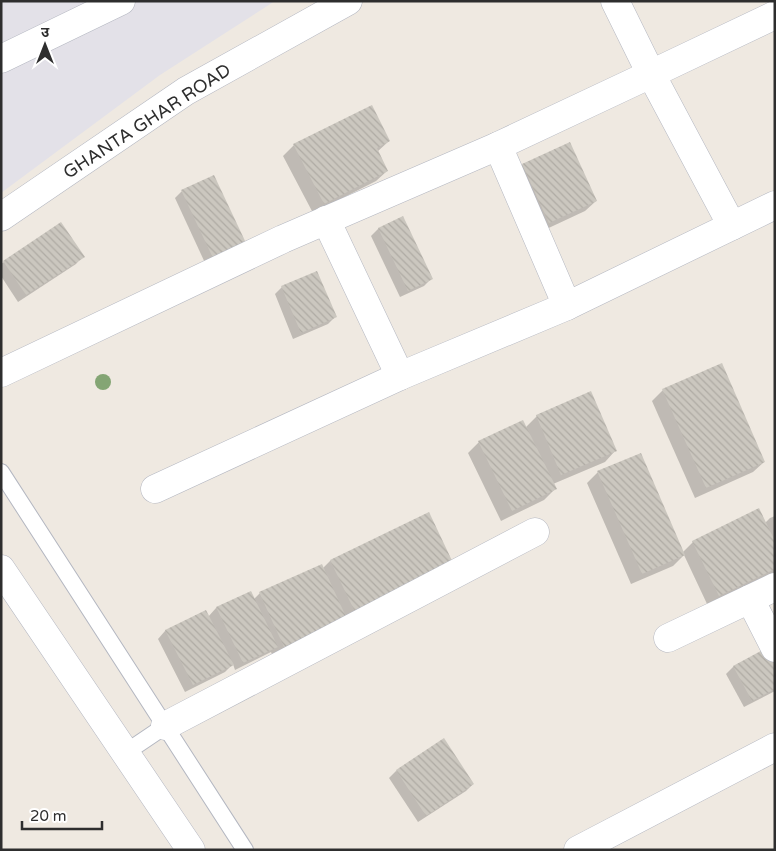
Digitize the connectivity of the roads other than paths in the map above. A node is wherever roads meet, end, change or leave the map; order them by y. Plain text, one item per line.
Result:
1 (120, 1) edge
2 (348, 1) edge
3 (615, 1) edge
4 (775, 15) edge
5 (1, 59) edge
6 (651, 74) junction
7 (498, 146) junction
8 (775, 204) edge
9 (1, 217) edge
10 (326, 220) junction
11 (732, 226) junction
12 (567, 306) junction
13 (1, 373) edge
14 (400, 376) junction
15 (1, 472) edge
16 (155, 489) dead end
17 (535, 532) dead end
18 (1, 569) edge
19 (775, 587) edge
20 (750, 599) junction
21 (668, 638) dead end
22 (775, 648) edge
23 (165, 726) junction
24 (775, 747) edge
25 (125, 753) junction
26 (191, 850) edge
27 (245, 850) edge
28 (578, 850) edge

1 - 5 street
2 - 9 street, GHANTA GHAR ROAD
3 - 6 street
4 - 6 street
6 - 7 street
6 - 11 street
7 - 10 street
7 - 12 street
8 - 11 street
10 - 13 street
10 - 14 street
11 - 12 street
12 - 14 street
14 - 16 street
15 - 23 lane
17 - 23 street
18 - 25 street
19 - 20 street
20 - 21 street
20 - 22 street
23 - 25 lane
23 - 27 lane
24 - 28 street
25 - 26 street

